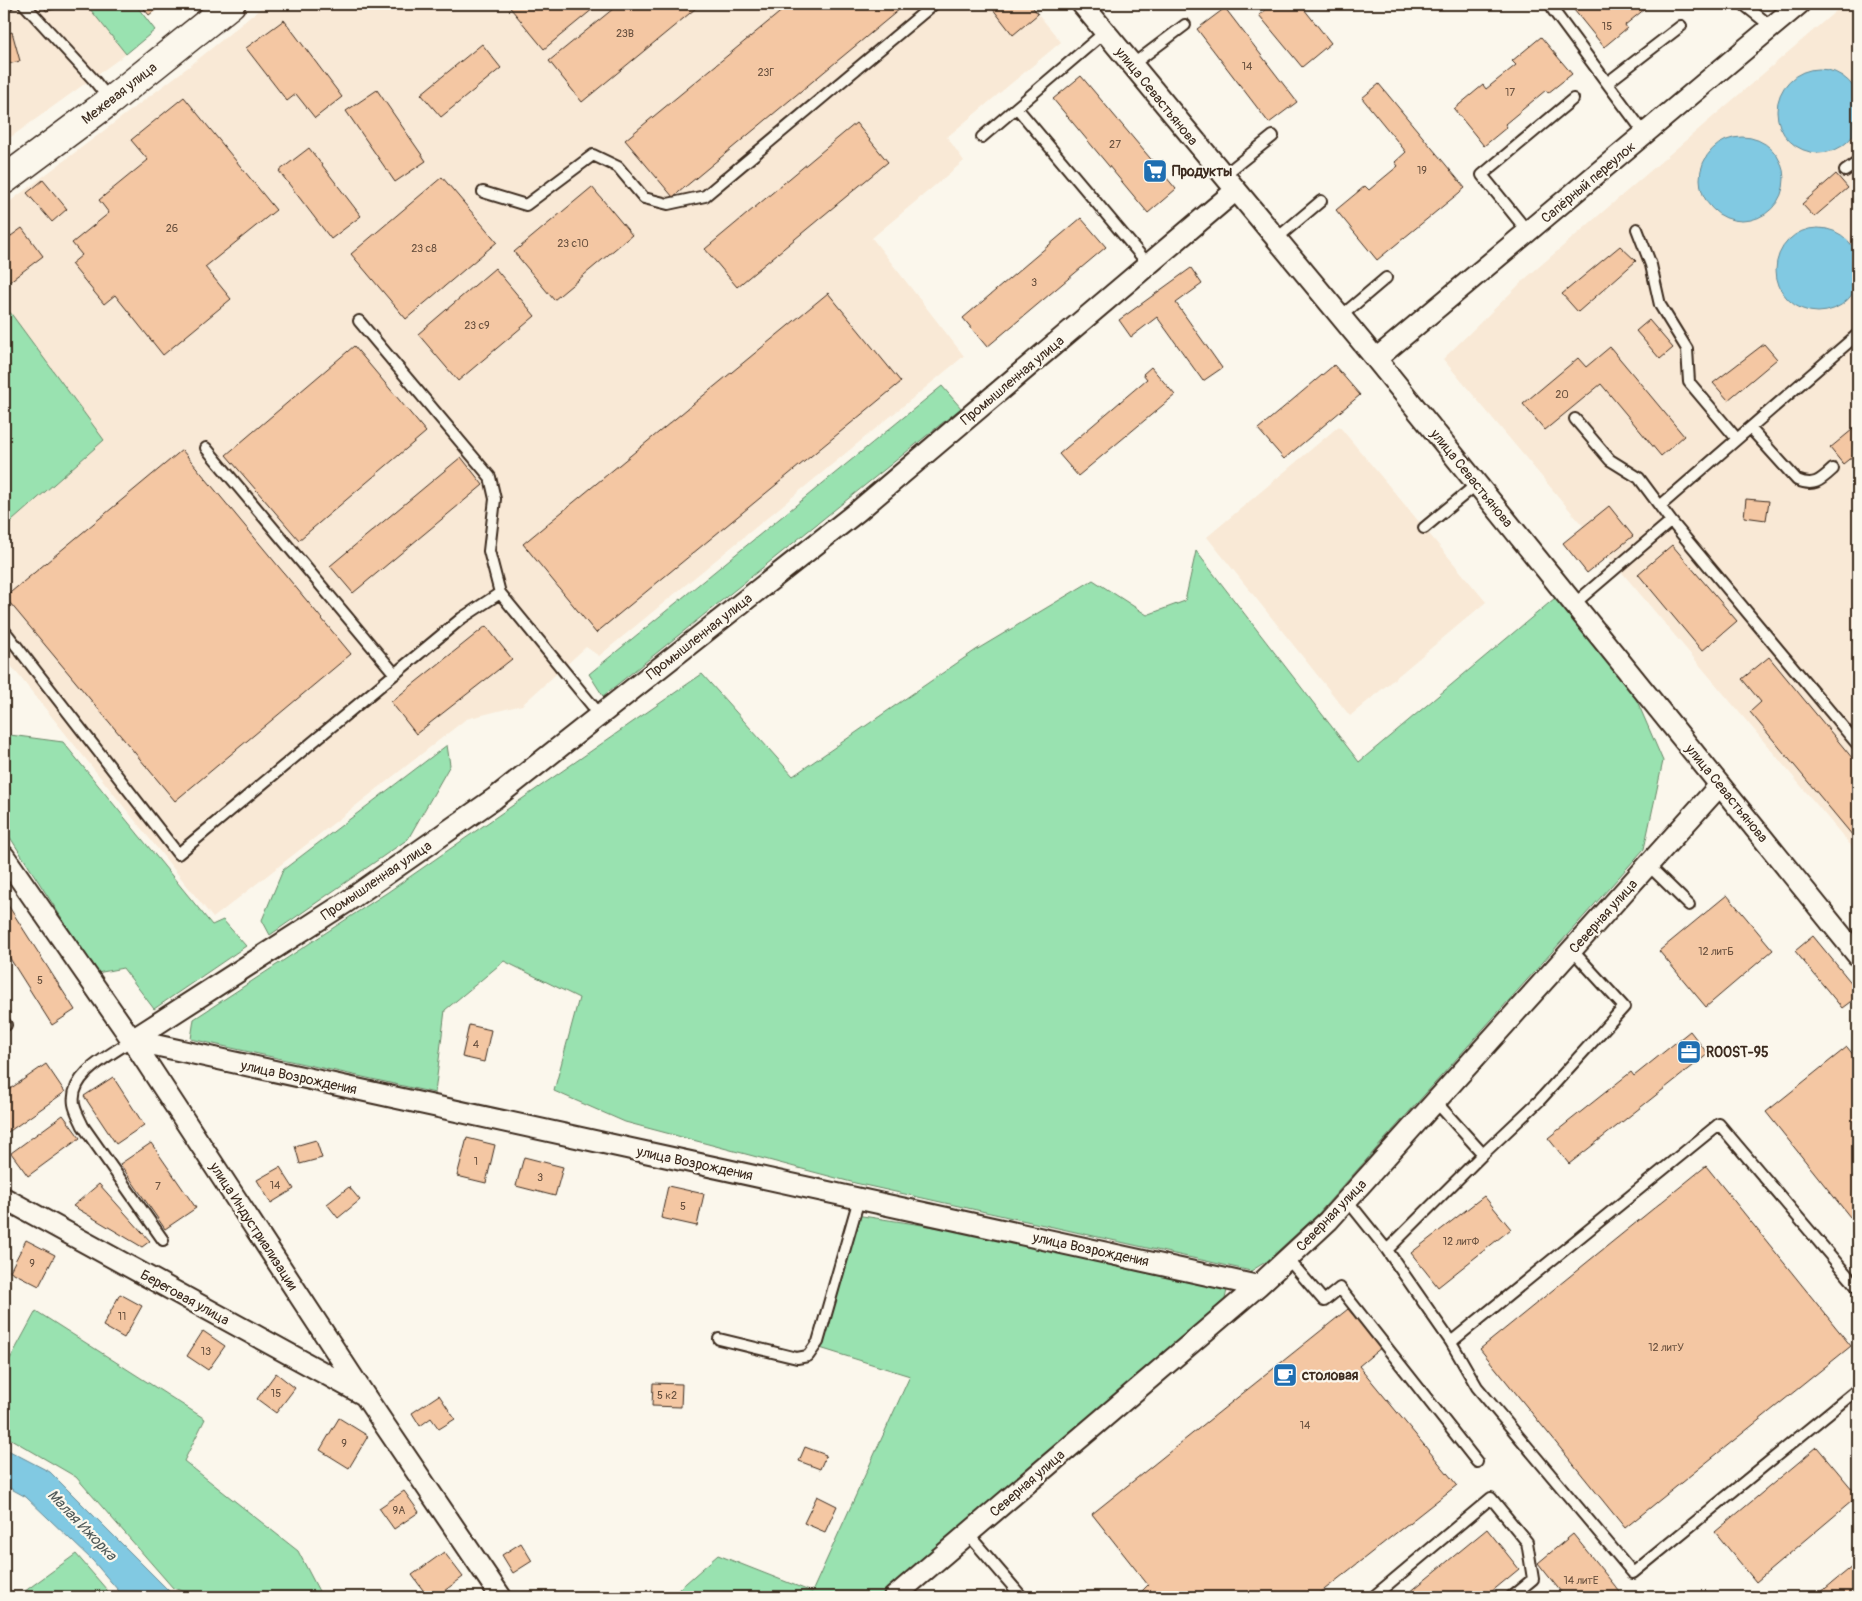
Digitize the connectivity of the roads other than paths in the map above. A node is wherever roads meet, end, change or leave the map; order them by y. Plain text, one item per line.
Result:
1 (8, 4) edge
2 (24, 4) edge
3 (231, 4) edge
4 (934, 4) edge
5 (1082, 4) edge
6 (1560, 4) edge
7 (1744, 4) edge
8 (1799, 4) edge
9 (4, 5) edge
10 (1185, 25) dead end
11 (1681, 26) dead end
12 (1772, 27) junction
13 (1106, 32) junction
14 (1132, 65) junction
15 (1607, 83) junction
16 (1573, 99) dead end
17 (110, 101) junction
18 (1017, 108) junction
19 (1645, 134) junction
20 (1273, 136) dead end
21 (982, 137) dead end
22 (1858, 162) edge
23 (1844, 171) dead end
24 (4, 180) edge
25 (1229, 183) junction
26 (483, 192) dead end
27 (1321, 201) dead end
28 (1637, 229) dead end
29 (1528, 232) junction
30 (1276, 240) junction
31 (1148, 264) junction
32 (1386, 278) dead end
33 (1340, 317) junction
34 (359, 321) dead end
35 (1857, 337) edge
36 (1376, 360) junction
37 (1575, 419) dead end
38 (1750, 428) junction
39 (1737, 439) junction
40 (206, 448) dead end
41 (1833, 469) dead end
42 (1476, 484) junction
43 (1660, 506) junction
44 (1671, 521) junction
45 (1424, 528) dead end
46 (500, 593) junction
47 (1574, 604) junction
48 (4, 630) edge
49 (395, 674) junction
50 (600, 715) junction
51 (1858, 745) edge
52 (1720, 785) junction
53 (4, 856) edge
54 (1648, 865) junction
55 (1689, 905) dead end
56 (1572, 950) junction
57 (1858, 956) edge
58 (132, 1040) junction
59 (1436, 1102) junction
60 (1483, 1154) junction
61 (4, 1198) edge
62 (859, 1199) junction
63 (1347, 1200) junction
64 (163, 1240) dead end
65 (1388, 1250) junction
66 (1288, 1259) junction
67 (1258, 1286) junction
68 (1858, 1288) edge
69 (719, 1339) dead end
70 (1451, 1342) junction
71 (1858, 1389) edge
72 (365, 1396) junction
73 (1477, 1462) dead end
74 (968, 1534) junction
75 (501, 1597) edge
76 (894, 1597) edge
77 (1022, 1597) edge
78 (1373, 1597) edge
79 (1510, 1597) edge

1 - 9 lane
2 - 17 lane
3 - 17 street, Межевая улица
4 - 26 lane
5 - 13 street, улица Севастьянова
6 - 15 lane
7 - 12 lane
8 - 12 street, Сапёрный переулок
10 - 14 lane
11 - 15 lane
12 - 19 street, Сапёрный переулок
13 - 14 street, улица Севастьянова
13 - 18 lane
14 - 25 street, улица Севастьянова
15 - 19 lane
16 - 29 lane
17 - 24 street, Межевая улица
18 - 21 lane
18 - 31 lane
19 - 29 street, Сапёрный переулок
20 - 25 lane
22 - 23 lane
25 - 30 street, улица Севастьянова
25 - 31 street, Промышленная улица
27 - 30 lane
28 - 39 lane
29 - 36 street, Сапёрный переулок
30 - 33 street, улица Севастьянова
31 - 50 street, Промышленная улица
32 - 33 lane
33 - 36 street, улица Севастьянова
34 - 46 lane
35 - 38 lane
36 - 42 street, улица Севастьянова
37 - 43 lane
38 - 39 lane
38 - 41 lane
39 - 43 lane
40 - 49 lane
42 - 45 lane
42 - 47 street, улица Севастьянова
43 - 44 lane
44 - 47 lane
44 - 51 lane
46 - 49 lane
46 - 50 lane
47 - 52 street, улица Севастьянова
48 - 49 lane
50 - 58 street, Промышленная улица
52 - 54 street, Северная улица
52 - 57 street, улица Севастьянова
53 - 58 street, улица Индустриализации
54 - 55 lane
54 - 56 street, Северная улица
56 - 59 street, Северная улица
56 - 60 lane
58 - 62 street, улица Возрождения
58 - 64 lane
58 - 72 street, улица Индустриализации
59 - 60 lane
59 - 63 street, Северная улица
60 - 65 lane
61 - 72 street, Береговая улица
62 - 67 street, улица Возрождения
62 - 69 lane
63 - 65 lane
63 - 66 street, Северная улица
65 - 70 lane
66 - 67 street, Северная улица
66 - 73 lane
67 - 74 street, Северная улица
68 - 70 lane
70 - 71 lane
72 - 75 street, улица Индустриализации
74 - 76 street, Северная улица
74 - 77 lane
78 - 79 lane

